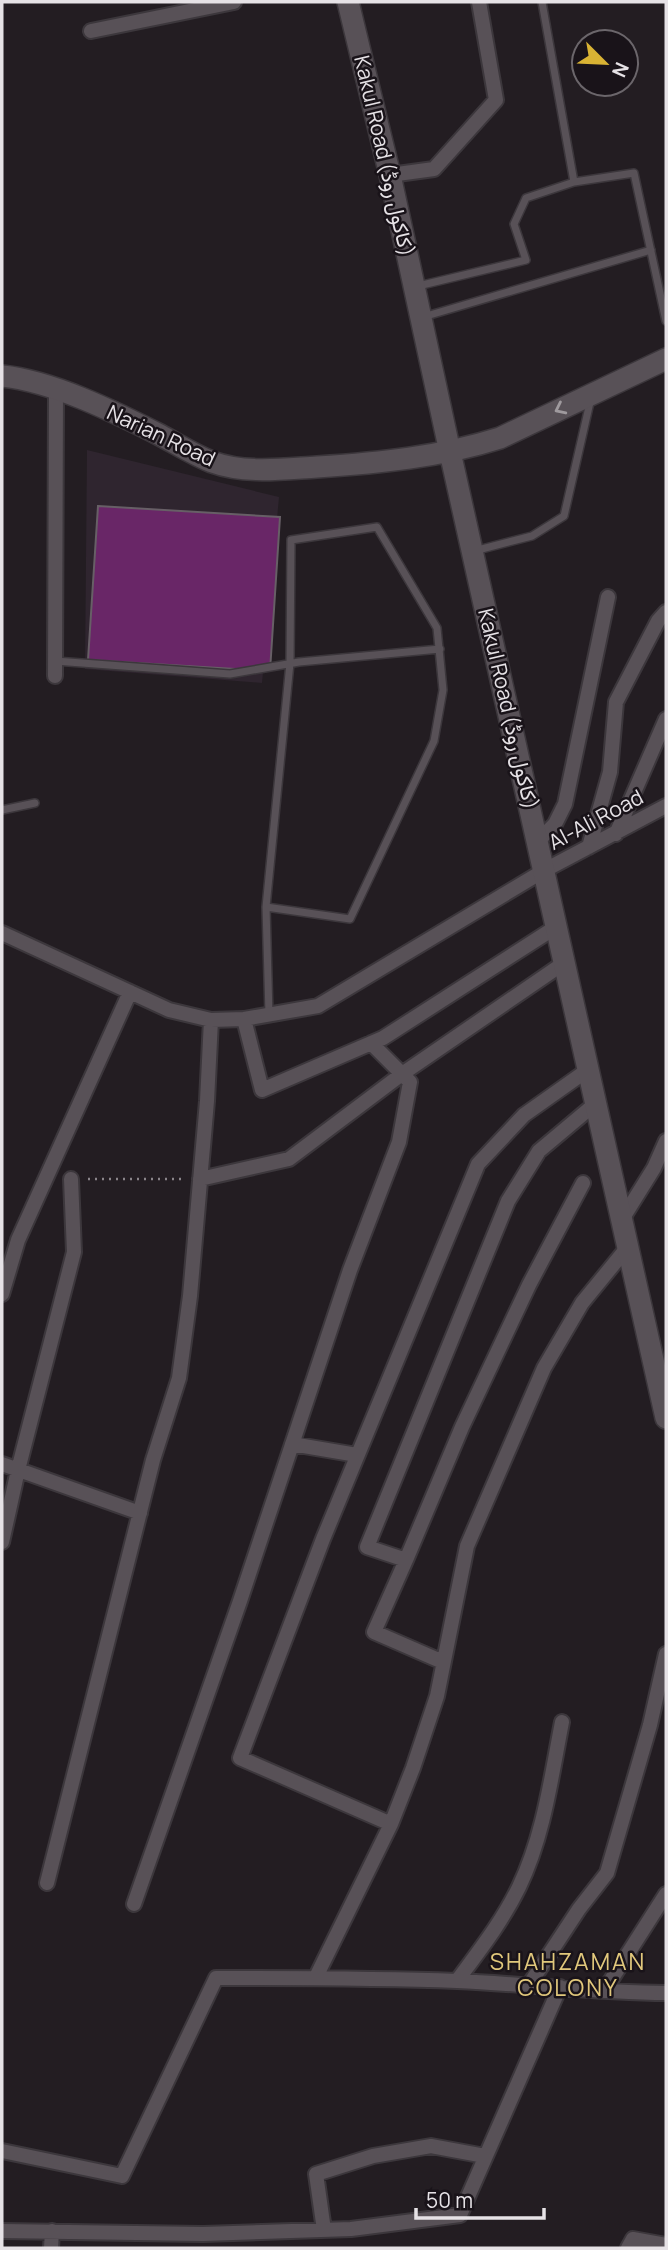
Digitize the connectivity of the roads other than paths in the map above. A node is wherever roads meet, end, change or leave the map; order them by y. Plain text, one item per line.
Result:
1 (234, 2) edge
2 (348, 2) edge
3 (479, 2) edge
4 (542, 2) edge
5 (91, 31) dead end
6 (390, 175) junction
7 (574, 182) junction
8 (651, 250) junction
9 (414, 288) junction
10 (421, 318) junction
11 (666, 321) edge
12 (666, 359) edge
13 (2, 376) edge
14 (56, 390) junction
15 (592, 394) junction
16 (450, 452) junction
17 (472, 552) junction
18 (608, 597) dead end
19 (666, 612) edge
20 (440, 649) junction
21 (290, 663) junction
22 (55, 668) joint
23 (666, 719) edge
24 (35, 803) dead end
25 (666, 806) edge
26 (2, 810) edge
27 (616, 834) junction
28 (538, 841) junction
29 (589, 847) junction
30 (545, 870) junction
31 (266, 907) junction
32 (556, 928) junction
33 (2, 933) edge
34 (564, 963) junction
35 (130, 992) junction
36 (269, 1014) junction
37 (244, 1019) junction
38 (211, 1020) junction
39 (372, 1043) junction
40 (589, 1069) junction
41 (402, 1074) junction
42 (595, 1104) junction
43 (666, 1141) edge
44 (71, 1179) road end
45 (200, 1179) junction
46 (583, 1183) dead end
47 (621, 1221) junction
48 (627, 1248) junction
49 (2, 1294) edge
50 (666, 1418) edge
51 (292, 1444) junction
52 (357, 1455) junction
53 (2, 1465) edge
54 (18, 1470) junction
55 (140, 1513) junction
56 (2, 1542) edge
57 (407, 1560) junction
58 (666, 1654) edge
59 (443, 1662) junction
60 (562, 1722) dead end
61 (391, 1824) junction
62 (47, 1883) dead end
63 (666, 1894) edge
64 (134, 1904) dead end
65 (316, 1978) junction
66 (457, 1981) junction
67 (528, 1985) junction
68 (560, 1987) junction
69 (664, 1990) edge
70 (604, 1991) junction
71 (2, 2151) edge
72 (485, 2156) junction
73 (324, 2230) junction
74 (2, 2231) edge
75 (52, 2231) junction
76 (666, 2245) edge
77 (51, 2248) edge
78 (628, 2248) edge

1 - 5 street
2 - 6 main road, Kakul Road (کاکول روڈ)
3 - 6 street
4 - 7 lane
6 - 9 main road, Kakul Road (کاکول روڈ)
7 - 8 lane
7 - 9 lane
8 - 10 lane
8 - 11 lane
9 - 10 main road, Kakul Road (کاکول روڈ)
10 - 16 main road, Kakul Road (کاکول روڈ)
12 - 15 main road, Narian Road
13 - 14 main road, Narian Road
14 - 16 main road, Narian Road
14 - 22 street
15 -> 16 main road, Narian Road
15 - 17 lane
16 - 17 main road, Kakul Road (کاکول روڈ)
17 - 28 main road, Kakul Road (کاکول روڈ)
18 - 28 street
19 - 29 street
20 - 21 lane
20 - 21 lane
20 - 31 lane
21 - 22 lane
21 - 31 lane
23 - 27 street
24 - 26 lane
25 - 27 street, Al-Ali Road
27 - 29 street, Al-Ali Road
28 - 30 main road, Kakul Road (کاکول روڈ)
29 - 30 street, Al-Ali Road
30 - 32 main road, Kakul Road (کاکول روڈ)
30 - 36 street, Al-Ali Road
31 - 36 lane
32 - 34 main road, Kakul Road (کاکول روڈ)
32 - 39 street
33 - 35 street, Al-Ali Road
34 - 40 main road, Kakul Road (کاکول روڈ)
34 - 41 street
35 - 38 street, Al-Ali Road
35 - 49 street
36 - 37 street, Al-Ali Road
37 - 38 street, Al-Ali Road
37 - 39 street
38 - 45 street
39 - 41 street
40 - 42 main road, Kakul Road (کاکول روڈ)
40 - 52 street
41 - 45 street
41 - 51 street
42 - 47 main road, Kakul Road (کاکول روڈ)
42 - 57 street
43 - 47 street
44 - 54 street
45 - 55 street
46 - 57 street
47 - 48 main road, Kakul Road (کاکول روڈ)
48 - 50 main road, Kakul Road (کاکول روڈ)
48 - 59 street
51 - 52 street
51 - 64 street
52 - 61 street
53 - 54 street
54 - 55 street
54 - 56 street
55 - 62 street
57 - 59 street
58 - 67 street
59 - 61 street
60 - 66 street
61 - 65 street
63 - 70 street
65 - 66 street
65 - 71 street
66 - 67 street
67 - 68 street
68 - 70 street
68 - 72 street
69 - 70 street
72 - 73 street
72 - 73 street
73 - 75 street
74 - 75 street
75 - 77 street
76 - 78 street

